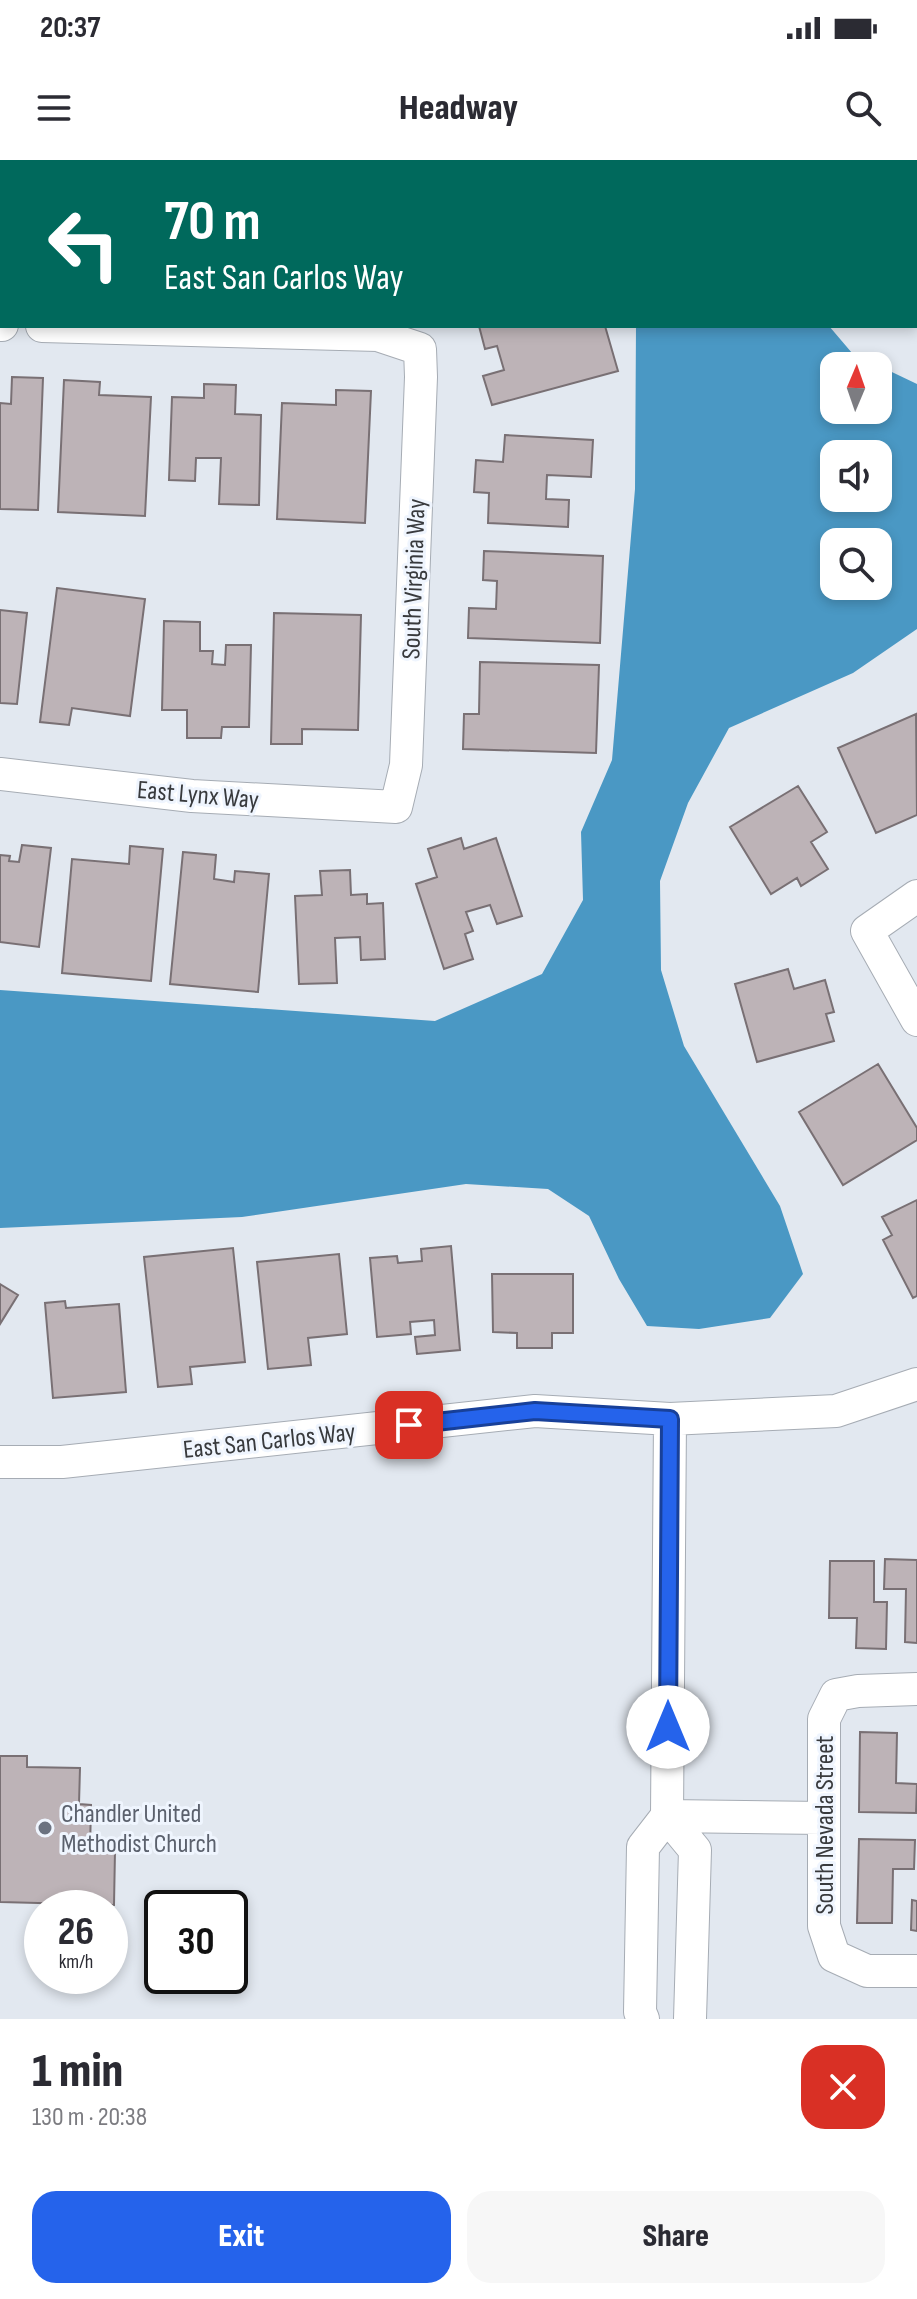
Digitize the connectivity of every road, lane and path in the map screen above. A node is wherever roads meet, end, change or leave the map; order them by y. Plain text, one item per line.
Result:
1 (117, 328) edge
2 (0, 774) edge
3 (396, 807) joint
4 (917, 896) edge
5 (917, 1020) edge
6 (917, 1384) edge
7 (670, 1419) junction
8 (0, 1462) edge
9 (917, 1689) edge
10 (667, 1816) junction
11 (824, 1818) junction
12 (917, 1971) edge
13 (643, 2019) edge
14 (690, 2019) edge

1 - 3 street, South Virginia Way
2 - 3 street, East Lynx Way
4 - 5 street
6 - 7 street, East San Carlos Way
7 - 8 street, East San Carlos Way
7 - 10 street
9 - 11 street, South Nevada Street
10 - 11 street
10 - 13 street
10 - 14 street
11 - 12 street, South Nevada Street

